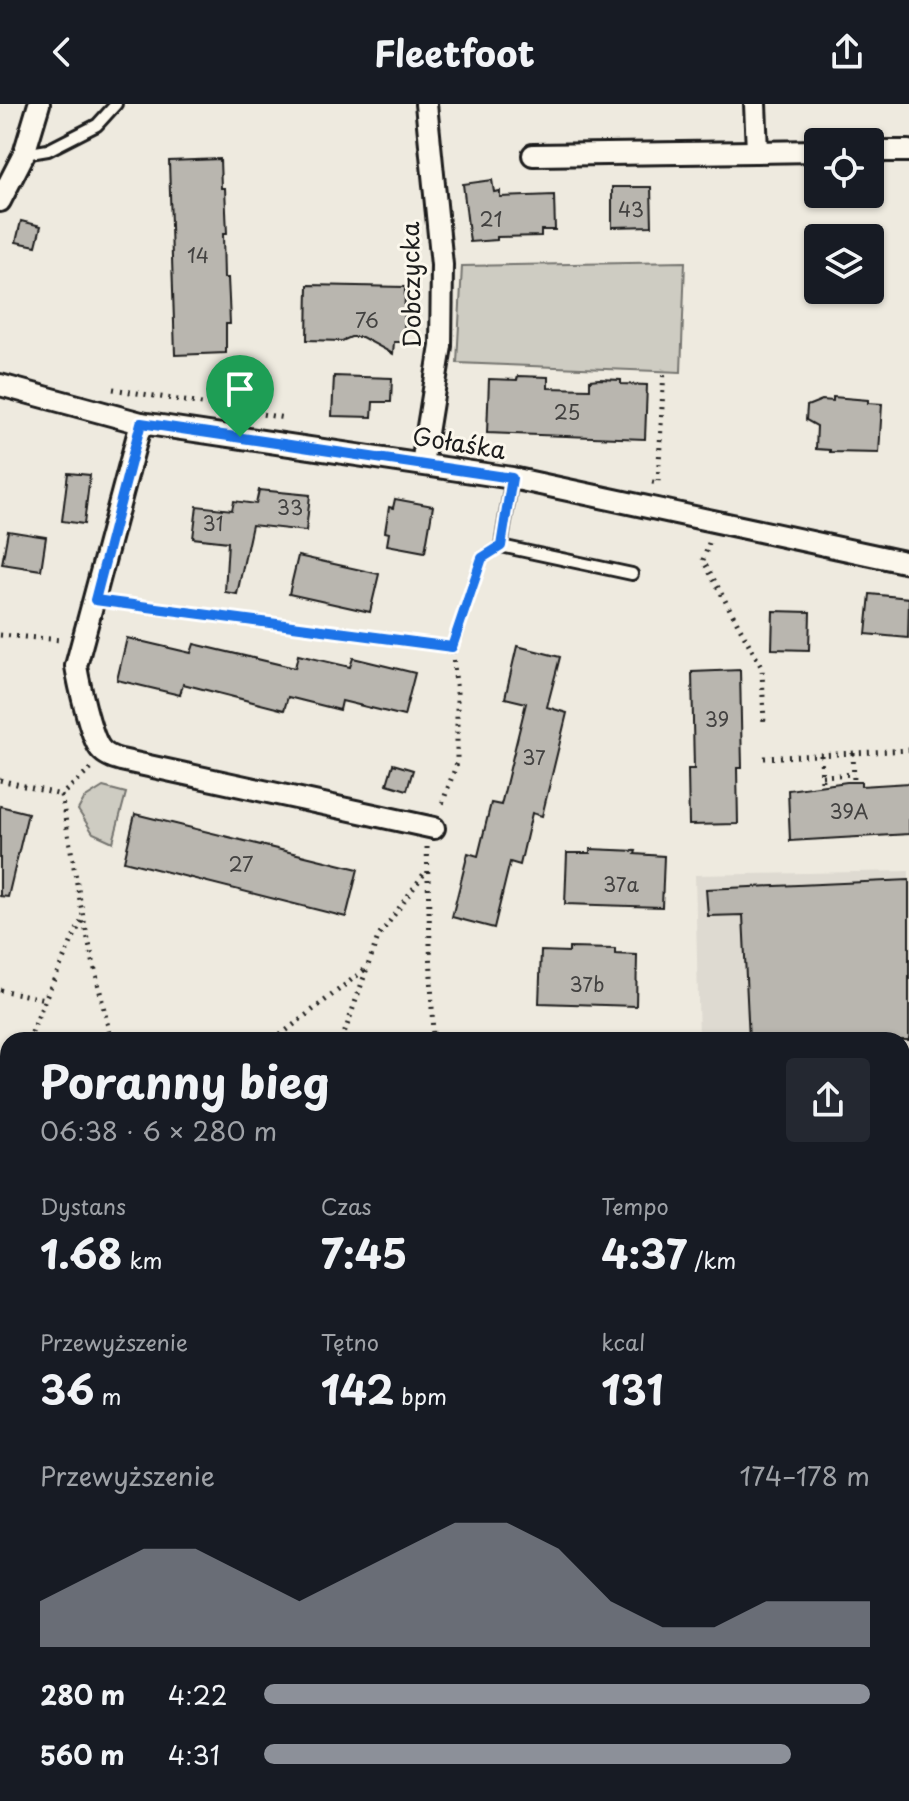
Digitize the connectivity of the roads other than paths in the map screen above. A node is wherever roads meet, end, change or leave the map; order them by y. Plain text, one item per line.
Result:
1 (39, 104) edge
2 (116, 104) edge
3 (426, 104) edge
4 (755, 104) edge
5 (757, 151) junction
6 (804, 151) edge
7 (884, 151) edge
8 (909, 151) edge
9 (24, 154) junction
10 (533, 155) dead end
11 (0, 201) edge
12 (0, 385) edge
13 (141, 423) junction
14 (422, 464) junction
15 (512, 478) junction
16 (909, 563) edge
17 (632, 574) dead end
18 (434, 828) road end

1 - 9 street
2 - 9 lane
3 - 14 street, Dobczycka
4 - 5 street
5 - 6 street
5 - 10 street
7 - 8 street
9 - 11 street
12 - 13 street, Gołaśka
13 - 14 street, Gołaśka
13 - 18 street
14 - 15 street, Gołaśka
15 - 16 street, Gołaśka
15 - 17 lane

